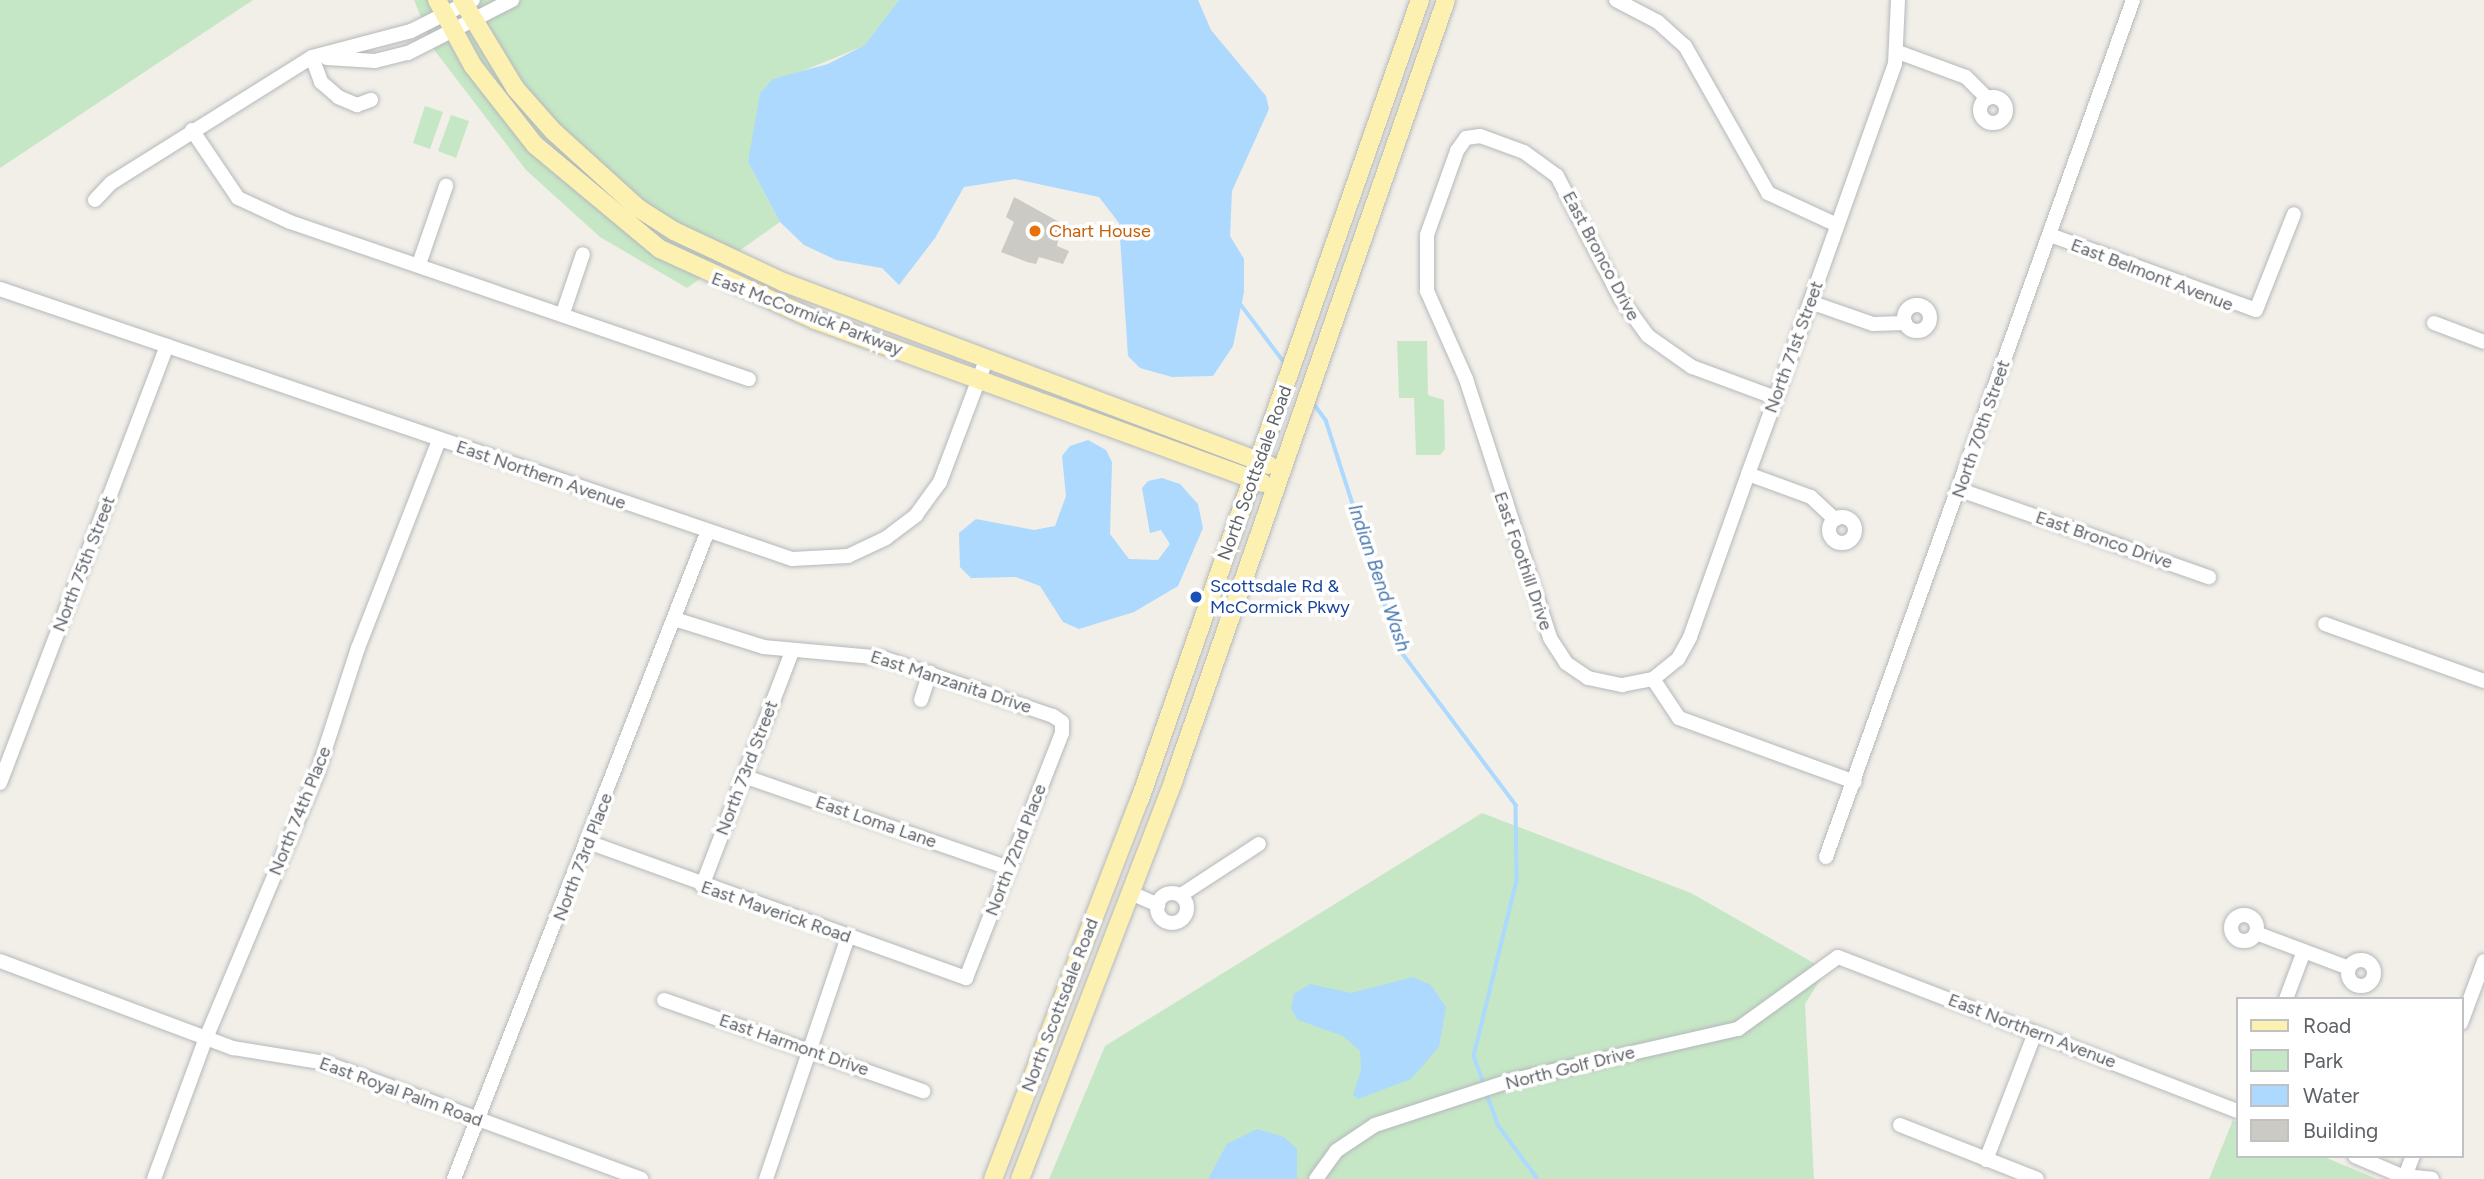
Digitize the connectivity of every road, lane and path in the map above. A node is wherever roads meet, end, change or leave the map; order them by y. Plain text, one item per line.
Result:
1 (512, 0) edge
2 (1420, 0) edge
3 (1447, 0) edge
4 (1616, 0) edge
5 (1898, 0) edge
6 (2133, 0) edge
7 (466, 2) edge
8 (440, 8) edge
9 (474, 22) junction
10 (454, 32) junction
11 (1898, 52) junction
12 (312, 57) junction
13 (1987, 98) dead end
14 (371, 100) dead end
15 (192, 130) junction
16 (1466, 138) joint
17 (446, 186) dead end
18 (95, 201) dead end
19 (638, 208) junction
20 (2294, 214) dead end
21 (624, 223) junction
22 (1837, 225) junction
23 (2050, 236) junction
24 (583, 254) dead end
25 (419, 264) junction
26 (0, 289) edge
27 (1810, 302) junction
28 (563, 313) junction
29 (1905, 323) dead end
30 (2434, 323) dead end
31 (2484, 342) edge
32 (167, 346) junction
33 (986, 360) junction
34 (749, 379) dead end
35 (979, 381) junction
36 (1776, 398) junction
37 (439, 440) junction
38 (1259, 461) junction
39 (1284, 467) junction
40 (1748, 474) junction
41 (1252, 480) junction
42 (1276, 488) junction
43 (1960, 489) junction
44 (1835, 519) dead end
45 (706, 533) junction
46 (2209, 577) dead end
47 (674, 619) junction
48 (2325, 624) dead end
49 (792, 651) junction
50 (930, 672) junction
51 (1653, 679) junction
52 (2484, 681) edge
53 (921, 700) dead end
54 (1062, 722) joint
55 (743, 776) junction
56 (1855, 782) junction
57 (0, 783) edge
58 (1140, 799) junction
59 (588, 842) junction
60 (1259, 844) dead end
61 (1826, 857) dead end
62 (1008, 868) junction
63 (702, 886) junction
64 (1131, 893) junction
65 (1181, 895) junction
66 (1158, 905) junction
67 (2256, 933) dead end
68 (848, 937) junction
69 (2304, 951) junction
70 (1826, 960) joint
71 (0, 961) edge
72 (2484, 961) edge
73 (2349, 968) dead end
74 (1072, 972) junction
75 (966, 978) joint
76 (2287, 997) edge
77 (664, 1000) dead end
78 (2463, 1018) edge
79 (2035, 1033) junction
80 (206, 1038) junction
81 (809, 1051) junction
82 (923, 1091) dead end
83 (2236, 1111) edge
84 (481, 1121) junction
85 (1900, 1125) dead end
86 (2360, 1158) edge
87 (2412, 1158) edge
88 (1986, 1160) junction
89 (2406, 1178) edge
90 (154, 1179) edge
91 (454, 1179) edge
92 (641, 1179) edge
93 (766, 1179) edge
94 (993, 1179) edge
95 (1020, 1179) edge
96 (1316, 1179) edge
97 (2037, 1179) edge
98 (2432, 1179) edge

1 - 9 street
2 - 38 main road, North Scottsdale Road
3 - 39 main road, North Scottsdale Road
4 - 22 street
5 - 11 street, North 71st Street
6 - 23 street, North 70th Street
7 - 8 street
7 - 9 main road, East McCormick Parkway
8 - 10 main road, East McCormick Parkway
8 - 12 street
9 - 10 street
9 - 19 main road, East McCormick Parkway
10 - 12 street
10 - 21 main road, East McCormick Parkway
11 - 13 street
11 - 22 street, North 71st Street
12 - 14 street
12 - 15 street
15 - 18 street
15 - 25 street
16 - 36 street, East Bronco Drive
16 - 51 street, East Foothill Drive
17 - 25 street
19 - 21 main road
19 - 33 main road, East McCormick Parkway
20 - 23 street, East Belmont Avenue
21 - 35 main road, East McCormick Parkway
22 - 27 street, North 71st Street
23 - 43 street, North 70th Street
24 - 28 street
25 - 28 street
26 - 32 street, East Northern Avenue
27 - 29 street
27 - 36 street, North 71st Street
28 - 34 street
30 - 31 street
32 - 37 street, East Northern Avenue
32 - 57 street, North 75th Street
33 - 35 street, East Northern Avenue
33 - 38 main road, East McCormick Parkway
35 - 41 main road, East McCormick Parkway
35 - 45 street, East Northern Avenue
36 - 40 street, North 71st Street
37 - 45 street, East Northern Avenue
37 - 80 street, North 74th Place
38 - 39 main road, East McCormick Parkway
38 - 41 main road, North Scottsdale Road
39 - 42 main road, North Scottsdale Road
40 - 44 street
40 - 51 street, North 71st Street
41 - 42 main road, East McCormick Parkway
41 - 58 main road, North Scottsdale Road
42 - 64 main road, North Scottsdale Road
43 - 46 street, East Bronco Drive
43 - 56 street, North 70th Street
45 - 47 street, North 73rd Place
47 - 49 street, East Manzanita Drive
47 - 59 street, North 73rd Place
48 - 52 street
49 - 50 street, East Manzanita Drive
49 - 55 street, North 73rd Street
50 - 53 street
50 - 54 street, East Manzanita Drive
51 - 56 street
54 - 62 street, North 72nd Place
55 - 62 street, East Loma Lane
55 - 63 street, North 73rd Street
56 - 61 street, North 70th Street
58 - 64 main road
58 - 74 main road, North Scottsdale Road
59 - 63 street, East Maverick Road
59 - 84 street, North 73rd Place
60 - 65 street
62 - 75 street, North 72nd Place
63 - 68 street, East Maverick Road
64 - 66 street
64 - 74 main road
64 - 95 main road, North Scottsdale Road
65 - 66 street
65 - 66 street
67 - 69 street
68 - 75 street, East Maverick Road
68 - 81 street
69 - 73 street
69 - 76 street
70 - 79 street, East Northern Avenue
70 - 96 street, North Golf Drive
71 - 80 street, East Royal Palm Road
72 - 78 street
74 - 94 main road, North Scottsdale Road
77 - 81 street, East Harmont Drive
79 - 83 street, East Northern Avenue
79 - 88 street
80 - 84 street, East Royal Palm Road
80 - 90 street, North 74th Place
81 - 82 street, East Harmont Drive
81 - 93 street
84 - 91 street, North 73rd Place
84 - 92 street, East Royal Palm Road
85 - 88 street
86 - 89 street
87 - 89 street
88 - 97 street
89 - 98 street

